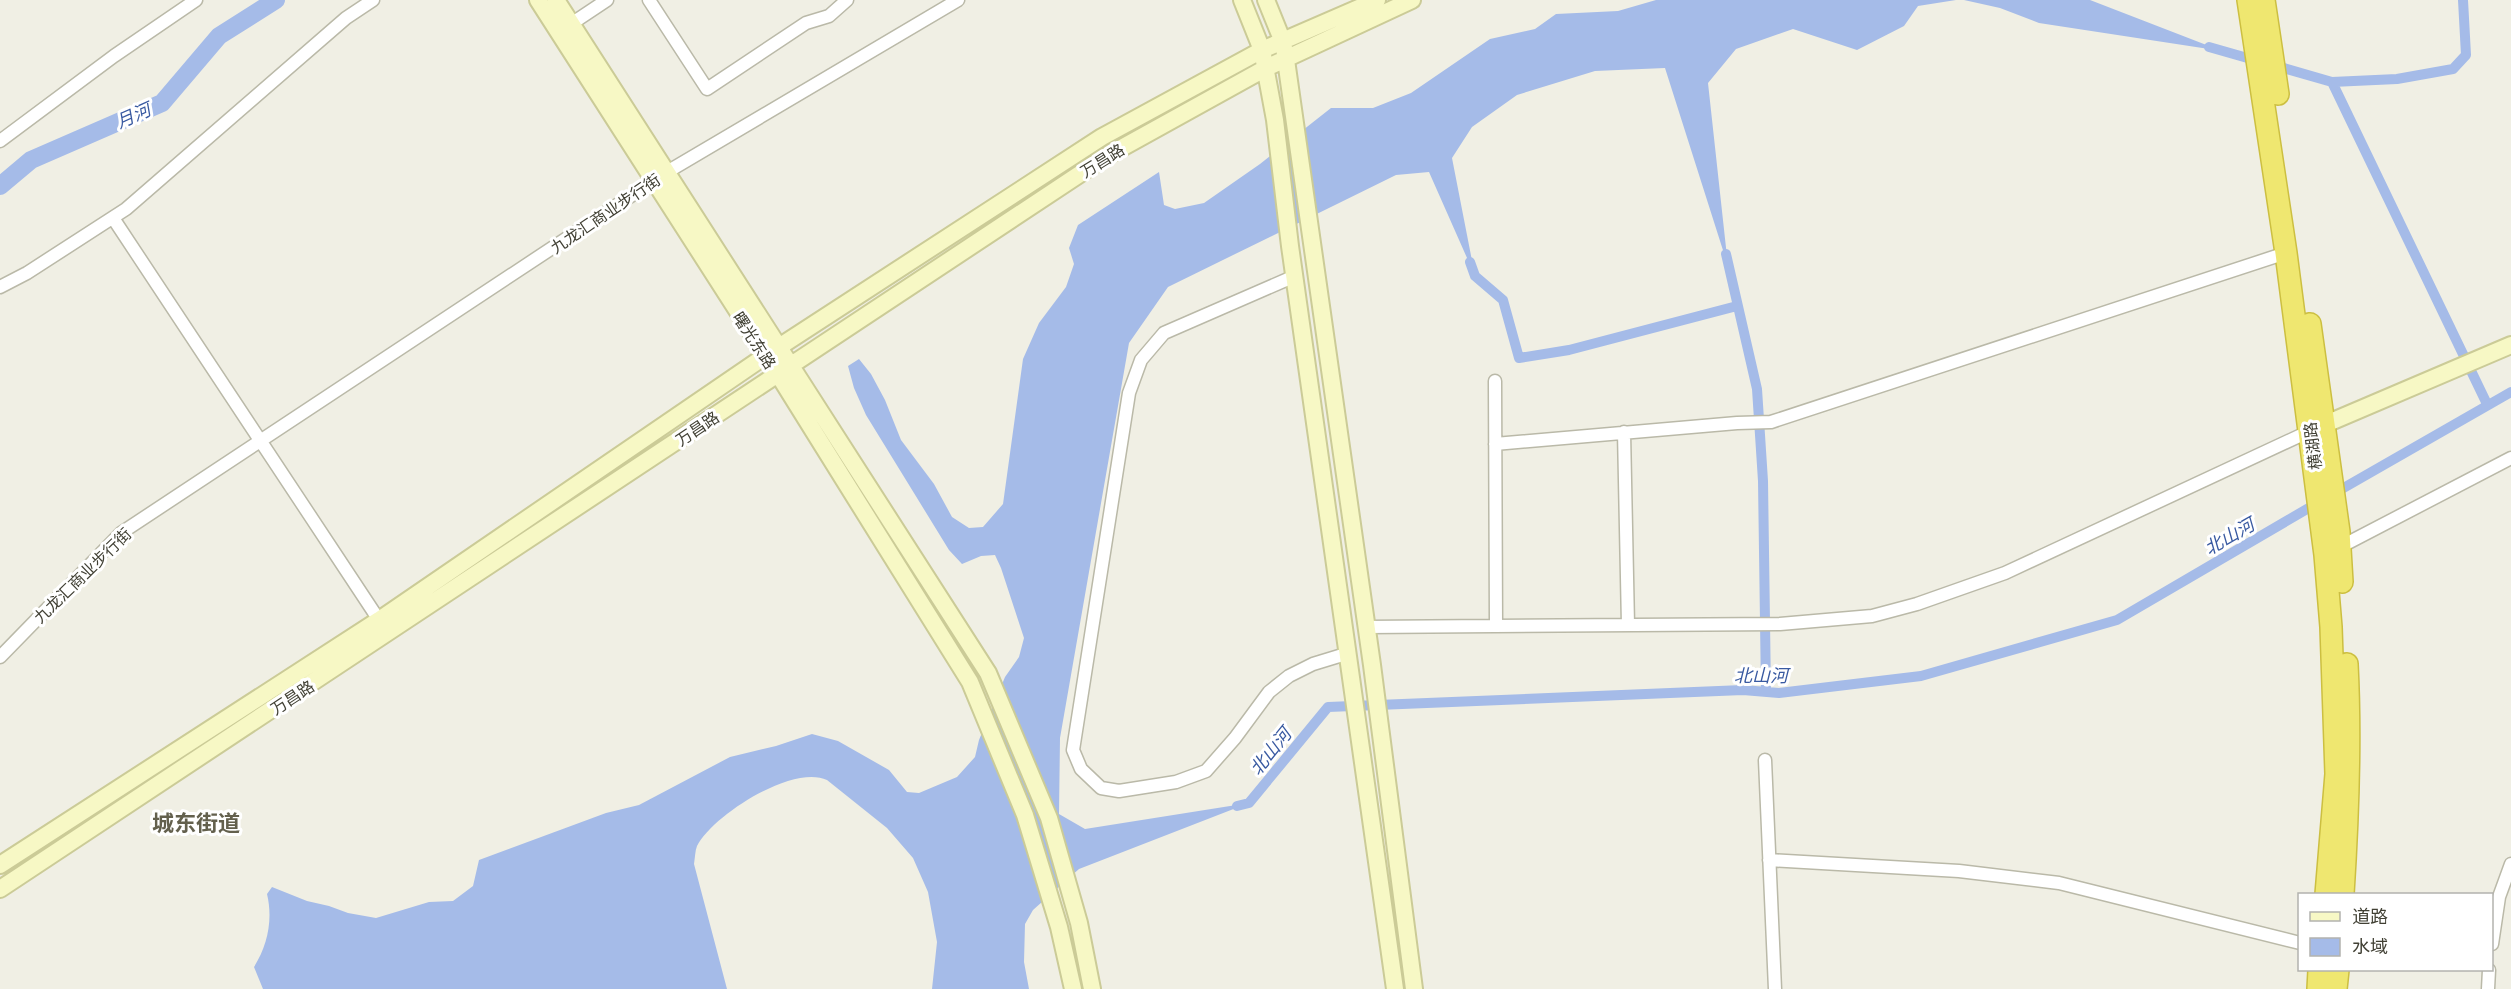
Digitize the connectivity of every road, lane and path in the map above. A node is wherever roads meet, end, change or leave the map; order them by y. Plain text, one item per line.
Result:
1 (196, 0) edge
2 (373, 0) edge
3 (538, 0) edge
4 (556, 0) edge
5 (607, 0) edge
6 (649, 0) edge
7 (847, 0) edge
8 (958, 0) edge
9 (1242, 0) edge
10 (1266, 0) edge
11 (1377, 0) edge
12 (1412, 0) edge
13 (2248, 0) edge
14 (2264, 0) edge
15 (571, 24) junction
16 (2260, 29) junction
17 (1282, 42) junction
18 (1262, 50) junction
19 (1286, 60) junction
20 (1266, 68) junction
21 (2272, 100) junction
22 (0, 141) edge
23 (660, 177) junction
24 (112, 218) junction
25 (2286, 253) junction
26 (1295, 276) junction
27 (0, 287) edge
28 (2511, 345) edge
29 (780, 346) junction
30 (765, 356) junction
31 (792, 365) junction
32 (778, 374) junction
33 (1495, 381) dead end
34 (2317, 427) junction
35 (1624, 432) junction
36 (261, 441) junction
37 (1496, 444) junction
38 (2511, 458) edge
39 (2335, 545) junction
40 (379, 620) junction
41 (1629, 625) junction
42 (1496, 626) junction
43 (1366, 627) junction
44 (0, 657) edge
45 (1350, 661) junction
46 (1765, 760) dead end
47 (1769, 860) junction
48 (2511, 864) edge
49 (0, 866) edge
50 (0, 889) edge
51 (2326, 893) edge
52 (2343, 893) edge
53 (2493, 937) edge
54 (2298, 943) edge
55 (2319, 971) edge
56 (2338, 971) edge
57 (2489, 971) edge
58 (1072, 989) edge
59 (1092, 989) edge
60 (1395, 989) edge
61 (1414, 989) edge
62 (1775, 989) edge
63 (2318, 989) edge
64 (2336, 989) edge
65 (2488, 989) edge

1 - 22 street
2 - 24 street
3 - 23 main road, 曙光东路
4 - 15 main road, 曙光东路
5 - 15 street
6 - 7 street
8 - 23 street, 九龙汇商业步行街
9 - 18 main road
10 - 17 main road
11 - 17 main road, 万昌路
12 - 19 main road, 万昌路
13 - 16 highway, 横湖路
14 - 16 highway, 横湖路
15 - 23 main road, 曙光东路
16 - 21 highway, 横湖路
17 - 18 main road, 万昌路
17 - 19 main road
18 - 20 main road
18 - 29 main road, 万昌路
19 - 20 main road, 万昌路
19 - 43 main road
20 - 26 main road
20 - 31 main road, 万昌路
21 - 25 highway, 横湖路
21 - 34 highway, 横湖路
23 - 29 main road, 曙光东路
23 - 30 main road, 曙光东路
23 - 36 street, 九龙汇商业步行街
24 - 27 street
24 - 36 street
25 - 34 highway, 横湖路
25 - 35 street
26 - 45 main road
26 - 45 street
28 - 34 main road
29 - 30 main road, 万昌路
29 - 31 main road, 曙光东路
30 - 32 main road, 曙光东路
30 - 40 main road, 万昌路
31 - 32 main road, 万昌路
31 - 59 main road, 曙光东路
32 - 50 main road, 万昌路
32 - 58 main road, 曙光东路
33 - 37 street
34 - 39 highway, 横湖路
34 - 41 street
35 - 37 street
35 - 41 street
36 - 40 street
36 - 44 street, 九龙汇商业步行街
37 - 42 street
38 - 39 street
39 - 51 highway, 横湖路
39 - 52 highway, 横湖路
40 - 49 main road, 万昌路
41 - 42 street
42 - 43 street
43 - 61 main road
45 - 60 main road
46 - 47 street
47 - 54 street
47 - 62 street
48 - 53 street
55 - 63 highway
56 - 64 highway
57 - 65 street

